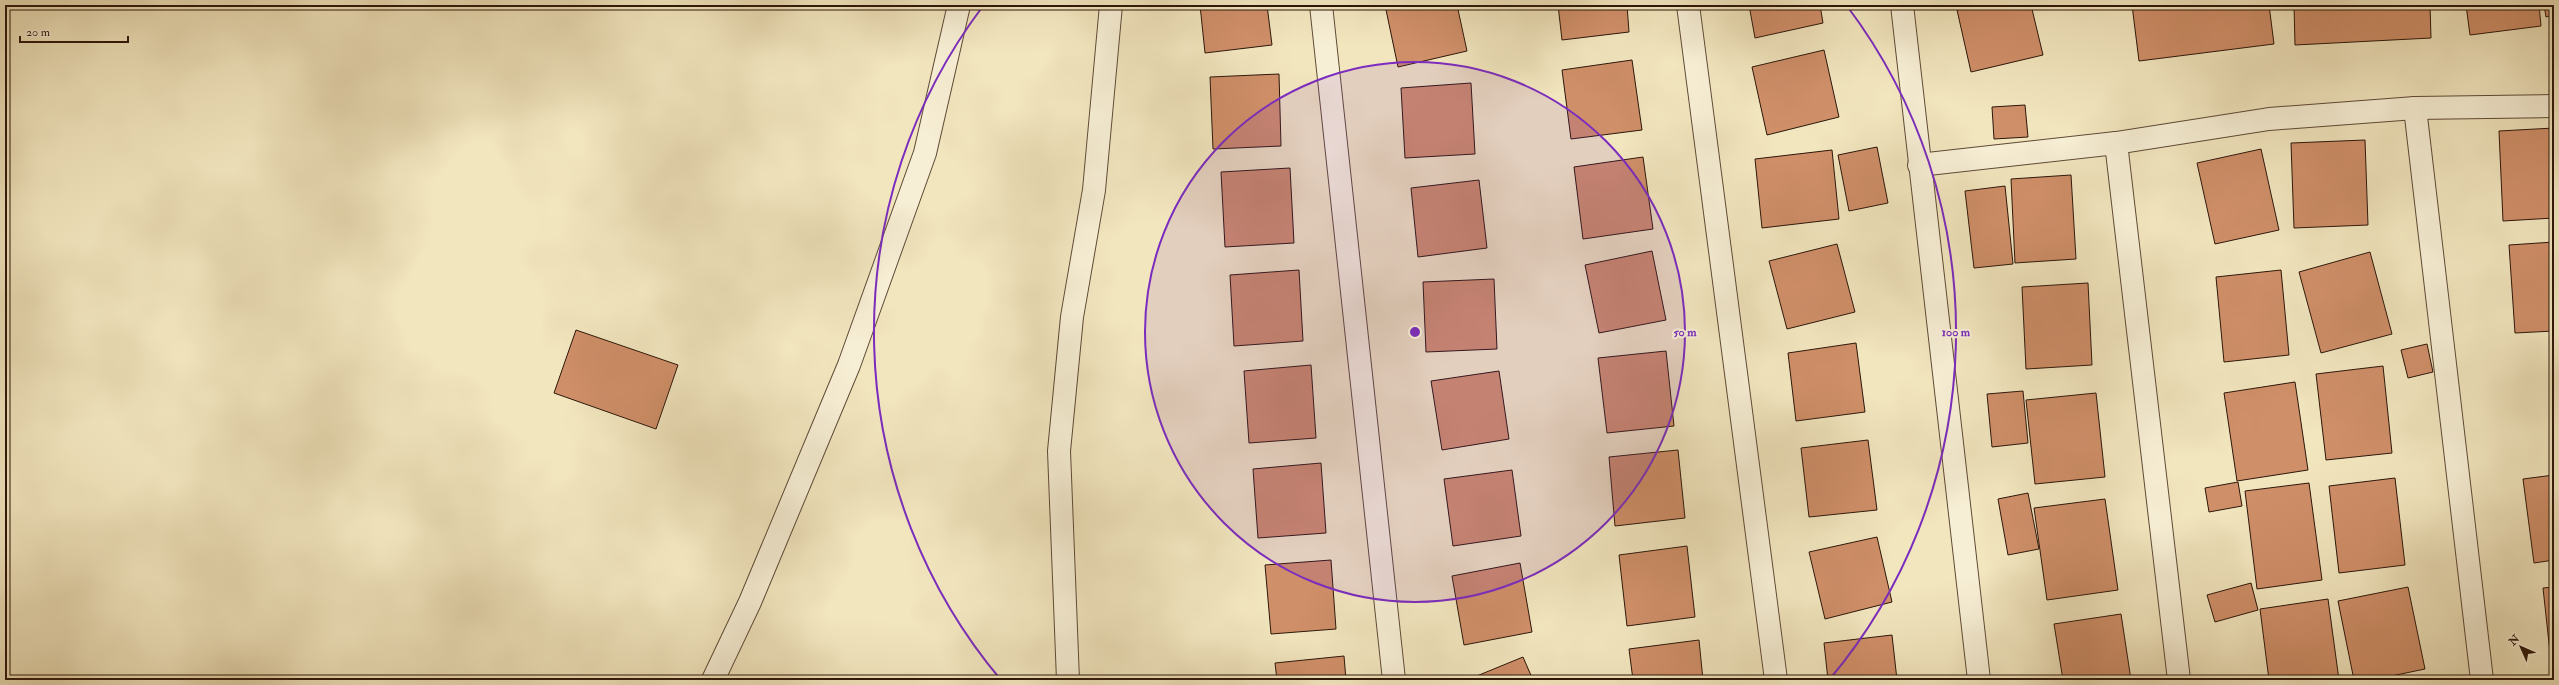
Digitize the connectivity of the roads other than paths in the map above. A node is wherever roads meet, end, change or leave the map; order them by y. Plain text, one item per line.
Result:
1 (959, 5) edge
2 (1111, 5) edge
3 (1321, 5) edge
4 (1688, 5) edge
5 (1902, 5) edge
6 (2554, 106) edge
7 (2415, 108) junction
8 (2116, 143) junction
9 (1919, 165) junction
10 (712, 680) edge
11 (1068, 680) edge
12 (1394, 680) edge
13 (1776, 680) edge
14 (1979, 680) edge
15 (2179, 680) edge
16 (2482, 680) edge

1 - 10 street
2 - 11 street
3 - 12 street
4 - 13 street
5 - 9 street
6 - 7 street
7 - 8 street
7 - 16 street
8 - 9 street
8 - 15 street
9 - 14 street

